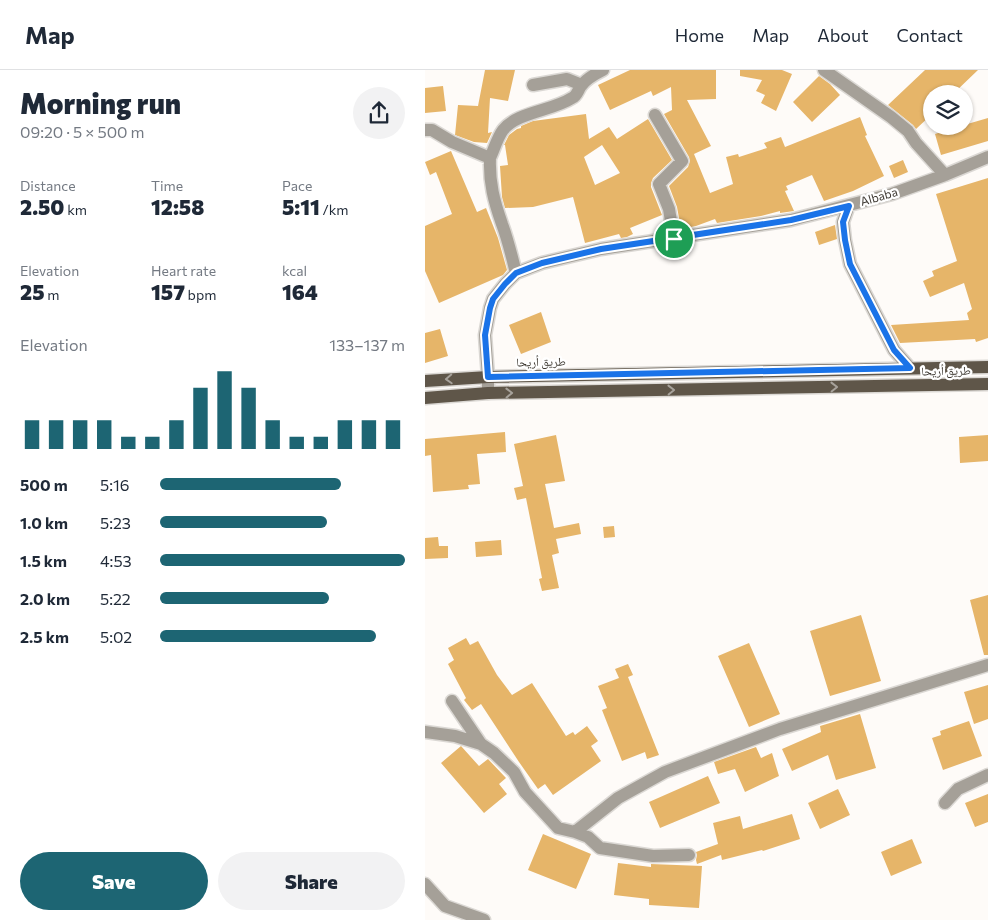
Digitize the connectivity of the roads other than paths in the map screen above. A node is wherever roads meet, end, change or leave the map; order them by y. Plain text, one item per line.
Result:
1 (603, 70) edge
2 (830, 72) edge
3 (582, 84) junction
4 (533, 85) dead end
5 (655, 116) dead end
6 (425, 130) edge
7 (988, 157) edge
8 (490, 158) junction
9 (945, 175) junction
10 (849, 206) junction
11 (674, 239) junction
12 (516, 273) junction
13 (988, 367) edge
14 (910, 368) junction
15 (488, 377) junction
16 (425, 380) edge
17 (988, 384) edge
18 (488, 393) junction
19 (425, 398) edge
20 (988, 665) edge
21 (452, 701) dead end
22 (425, 732) edge
23 (481, 744) junction
24 (988, 775) edge
25 (945, 803) dead end
26 (575, 832) junction
27 (689, 855) dead end
28 (425, 884) edge
29 (483, 920) edge

1 - 3 street
2 - 9 street
3 - 4 street
3 - 8 street
5 - 11 street
6 - 8 street
7 - 9 street, Albaba
8 - 12 street
9 - 10 street, Albaba
10 - 11 street, Albaba
10 - 14 street
11 - 12 street, Albaba
12 - 15 street, Albaba
13 - 14 main road, طريق أريحا
14 - 15 main road, طريق أريحا
15 -> 16 main road, طريق أريحا
15 - 18 street
18 -> 17 main road, طريق أريحا
18 - 19 main road, طريق أريحا
20 - 26 street
21 - 23 street
22 - 23 street
23 - 26 street
24 - 25 street
26 - 27 street
28 - 29 street

